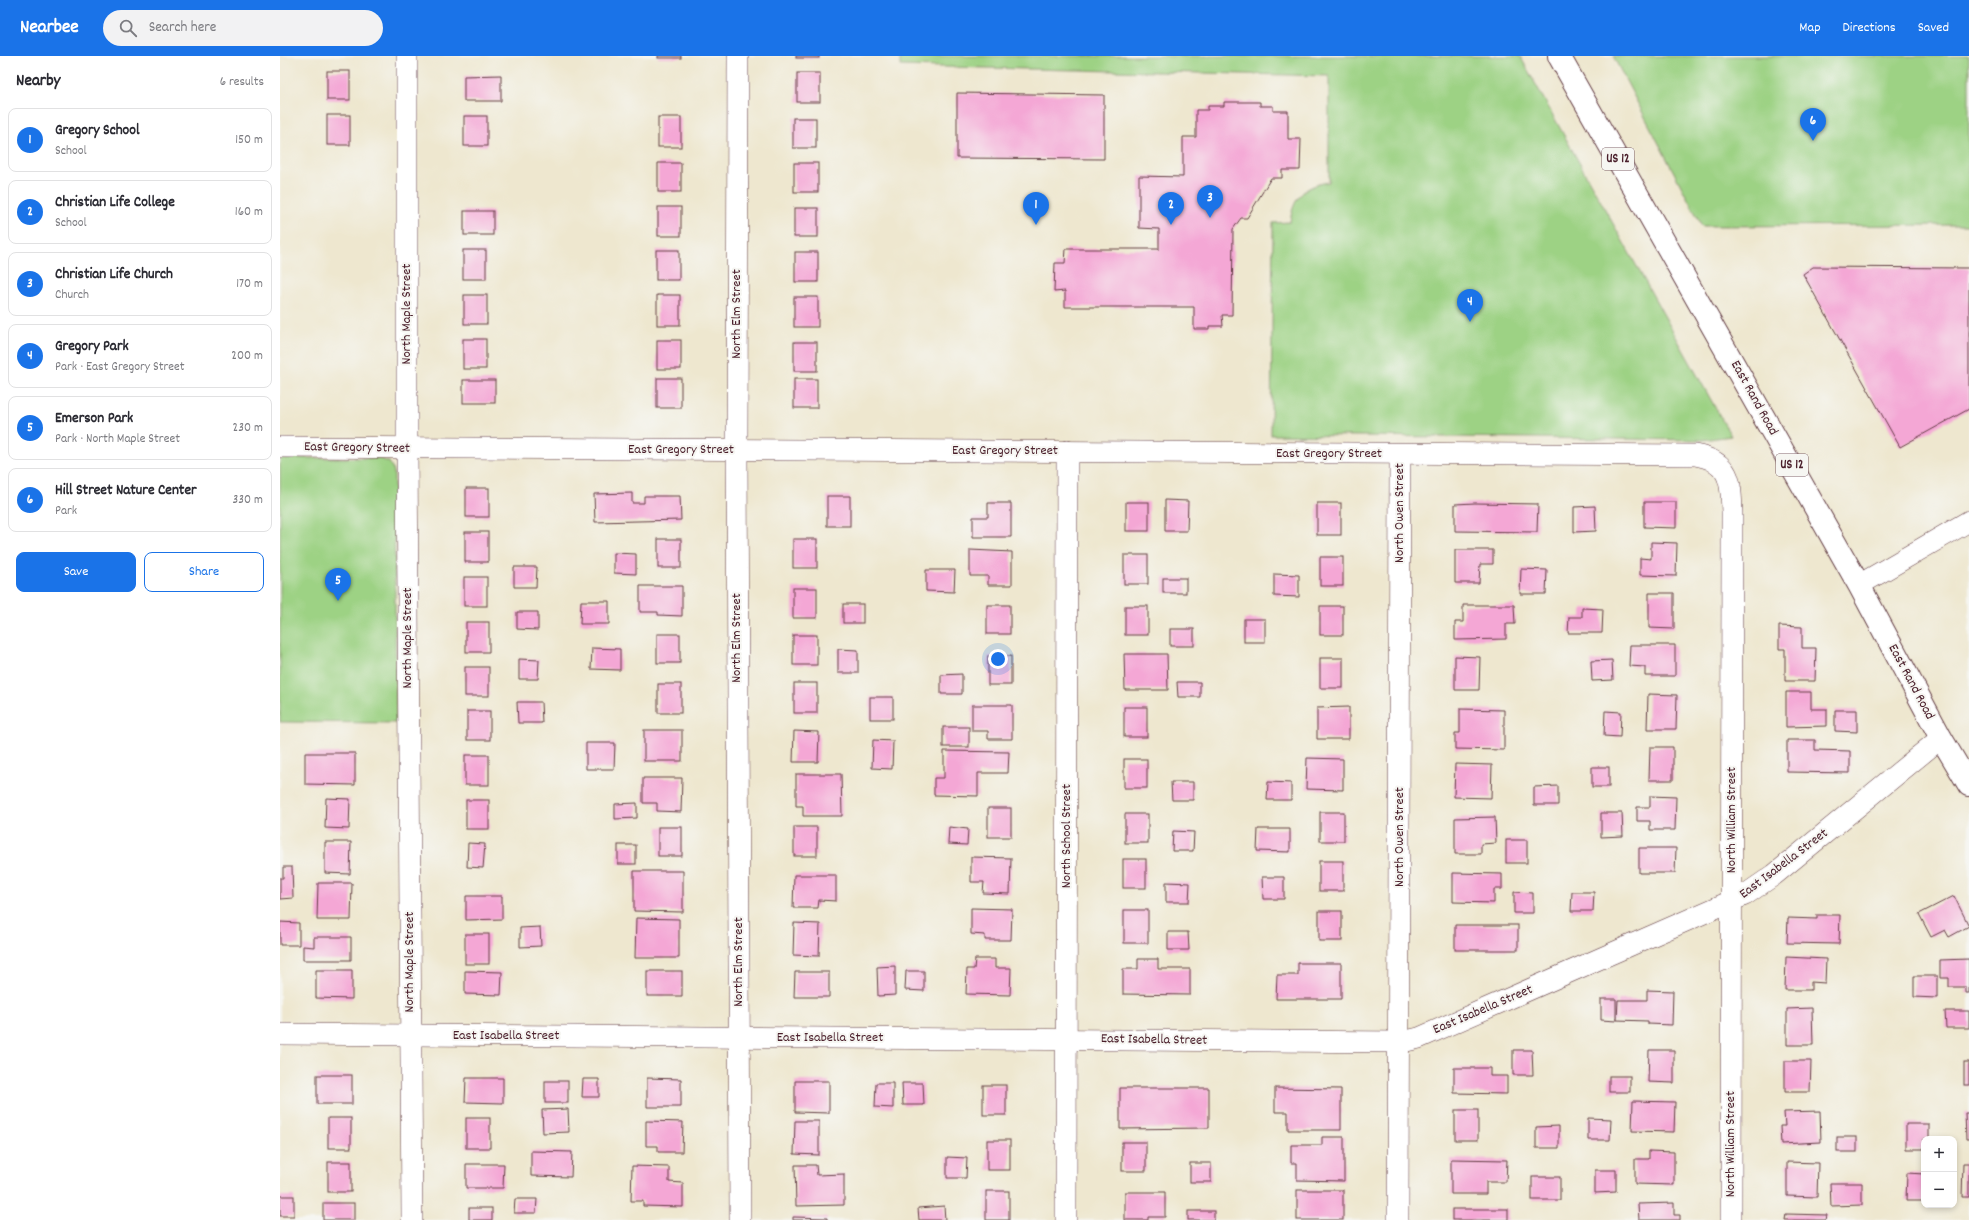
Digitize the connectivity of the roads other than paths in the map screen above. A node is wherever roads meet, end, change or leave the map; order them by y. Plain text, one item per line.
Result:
1 (408, 56) edge
2 (738, 56) edge
3 (1559, 56) edge
4 (280, 447) edge
5 (407, 448) junction
6 (737, 450) junction
7 (1068, 451) junction
8 (1400, 454) junction
9 (1725, 470) joint
10 (1969, 521) edge
11 (1859, 584) junction
12 (1941, 738) junction
13 (1969, 785) edge
14 (1732, 902) junction
15 (280, 1034) edge
16 (410, 1035) junction
17 (739, 1038) junction
18 (1067, 1039) junction
19 (1398, 1042) junction
20 (412, 1220) edge
21 (740, 1220) edge
22 (1066, 1220) edge
23 (1398, 1220) edge
24 (1731, 1220) edge

1 - 5 street, North Maple Street
2 - 6 street, North Elm Street
3 - 11 main road, East Rand Road / US 12
4 - 5 street, East Gregory Street
5 - 6 street, East Gregory Street
5 - 16 street, North Maple Street
6 - 7 street, East Gregory Street
6 - 17 street, North Elm Street
7 - 8 street, East Gregory Street
7 - 18 street, North School Street
8 - 9 street, East Gregory Street
8 - 19 street, North Owen Street
9 - 14 street, North William Street
10 - 11 street
11 - 12 main road, East Rand Road / US 12
12 - 13 main road, East Rand Road / US 12
12 - 14 street, East Isabella Street
14 - 19 street, East Isabella Street
14 - 24 street, North William Street
15 - 16 street, East Isabella Street
16 - 17 street, East Isabella Street
16 - 20 street, North Maple Street
17 - 18 street, East Isabella Street
17 - 21 street, North Elm Street
18 - 19 street, East Isabella Street
18 - 22 street, North School Street
19 - 23 street, North Owen Street

